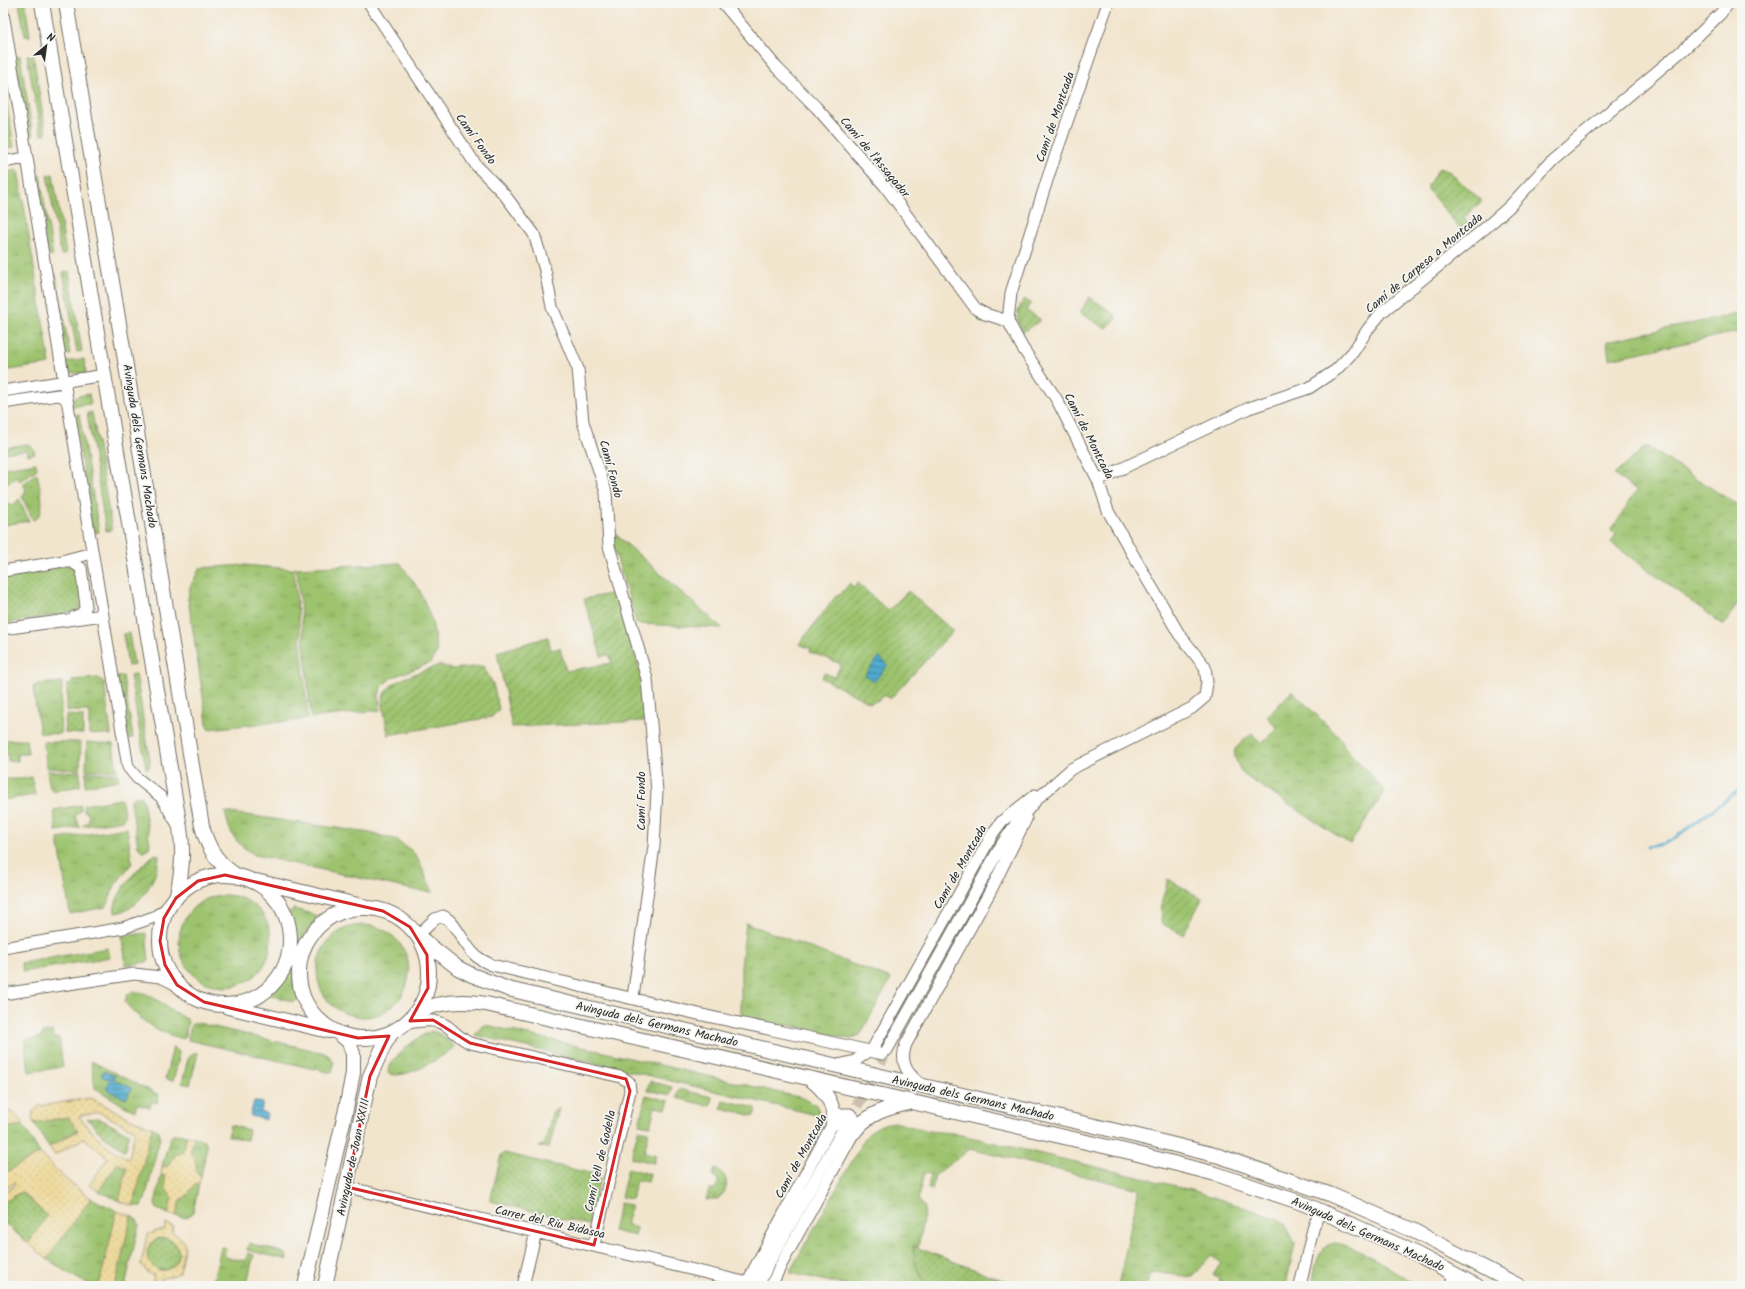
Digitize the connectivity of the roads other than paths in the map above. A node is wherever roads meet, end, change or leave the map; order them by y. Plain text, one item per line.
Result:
1 (42, 3) edge
2 (66, 3) edge
3 (369, 3) edge
4 (723, 3) edge
5 (1108, 3) edge
6 (1729, 3) edge
7 (3, 13) edge
8 (6, 49) edge
9 (26, 158) junction
10 (3, 162) edge
11 (1008, 321) junction
12 (106, 375) junction
13 (64, 382) junction
14 (3, 391) edge
15 (67, 401) junction
16 (3, 403) edge
17 (1098, 480) junction
18 (92, 553) junction
19 (58, 562) junction
20 (3, 571) edge
21 (103, 615) junction
22 (68, 619) junction
23 (3, 629) edge
24 (1048, 788) junction
25 (1037, 799) junction
26 (180, 828) junction
27 (241, 877) junction
28 (172, 902) junction
29 (383, 911) junction
30 (418, 937) junction
31 (3, 948) edge
32 (177, 985) junction
33 (3, 994) edge
34 (633, 997) junction
35 (219, 1005) junction
36 (417, 1012) junction
37 (407, 1023) junction
38 (392, 1032) junction
39 (338, 1033) junction
40 (879, 1039) junction
41 (906, 1044) junction
42 (853, 1047) junction
43 (870, 1051) junction
44 (884, 1052) junction
45 (858, 1060) junction
46 (834, 1066) junction
47 (808, 1078) junction
48 (923, 1086) junction
49 (913, 1102) junction
50 (833, 1123) junction
51 (851, 1126) junction
52 (347, 1187) junction
53 (1320, 1210) junction
54 (536, 1232) junction
55 (594, 1246) junction
56 (1452, 1279) edge
57 (754, 1285) edge
58 (305, 1286) edge
59 (325, 1286) edge
60 (523, 1286) edge
61 (771, 1286) edge
62 (1300, 1286) edge
63 (1477, 1286) edge
64 (1520, 1286) edge

1 - 12 main road, Avinguda dels Germans Machado
2 - 27 main road, Avinguda dels Germans Machado
3 - 34 street, Camí Fondo
4 - 11 street, Camí de l'Assagador
5 - 11 street, Camí de Montcada
6 - 17 street, Camí de Carpesa a Montcada
7 - 8 street, Avinguda dels Germans Machado
8 - 9 street, Avinguda dels Germans Machado
9 - 10 street
9 - 13 street, Avinguda dels Germans Machado
11 - 17 street, Camí de Montcada
12 - 13 street
12 - 26 main road, Avinguda dels Germans Machado
13 - 14 street
13 - 15 street, Avinguda dels Germans Machado
15 - 16 street
15 - 18 street, Avinguda dels Germans Machado
17 - 24 street, Camí de Montcada
18 - 19 street
18 - 21 street, Avinguda dels Germans Machado
19 - 20 street
19 - 22 street
21 - 22 street
21 - 26 street, Avinguda dels Germans Machado
22 - 23 street
24 - 25 street, Camí de Montcada
24 - 40 street, Camí de Montcada
25 - 41 street, Camí de Montcada
25 - 44 street, Camí de Montcada
26 - 28 main road, Avinguda dels Germans Machado
27 - 28 main road
27 - 29 main road, Avinguda dels Germans Machado
27 - 35 main road
28 - 31 street
28 - 32 main road
29 - 30 main road
29 - 39 main road
30 - 34 street
30 - 36 main road
30 - 46 main road, Avinguda dels Germans Machado
32 - 33 street
32 - 35 main road
34 - 42 street
35 - 39 main road
36 - 37 main road
36 - 47 main road, Avinguda dels Germans Machado
37 - 38 main road
37 - 55 street, Camí Vell de Godella
38 - 39 main road
38 - 52 main road, Avinguda de Joan XXIII
39 - 58 main road, Avinguda de Joan XXIII
40 - 43 street, Camí de Montcada
40 - 44 street
41 - 44 street, Camí de Montcada
41 - 48 street, Camí de Montcada
42 - 43 street
42 - 45 street
43 - 44 street
43 - 45 street, Camí de Montcada
45 - 46 street, Camí de Montcada
46 - 48 main road, Avinguda dels Germans Machado
47 - 49 main road, Avinguda dels Germans Machado
47 - 50 main road
48 - 64 main road, Avinguda dels Germans Machado
49 - 51 main road
49 - 53 main road, Avinguda dels Germans Machado
50 - 51 street, Camí de Montcada
50 - 57 street, Camí de Montcada
51 - 57 street, Camí de Montcada
51 - 61 street
52 - 54 street, Carrer del Riu Bidasoa
52 - 59 main road, Avinguda de Joan XXIII
53 - 56 main road, Avinguda dels Germans Machado
53 - 62 street
54 - 55 street, Carrer del Riu Bidasoa
54 - 60 street
55 - 57 street, Carrer del Riu Bidasoa
56 - 63 main road, Avinguda dels Germans Machado

